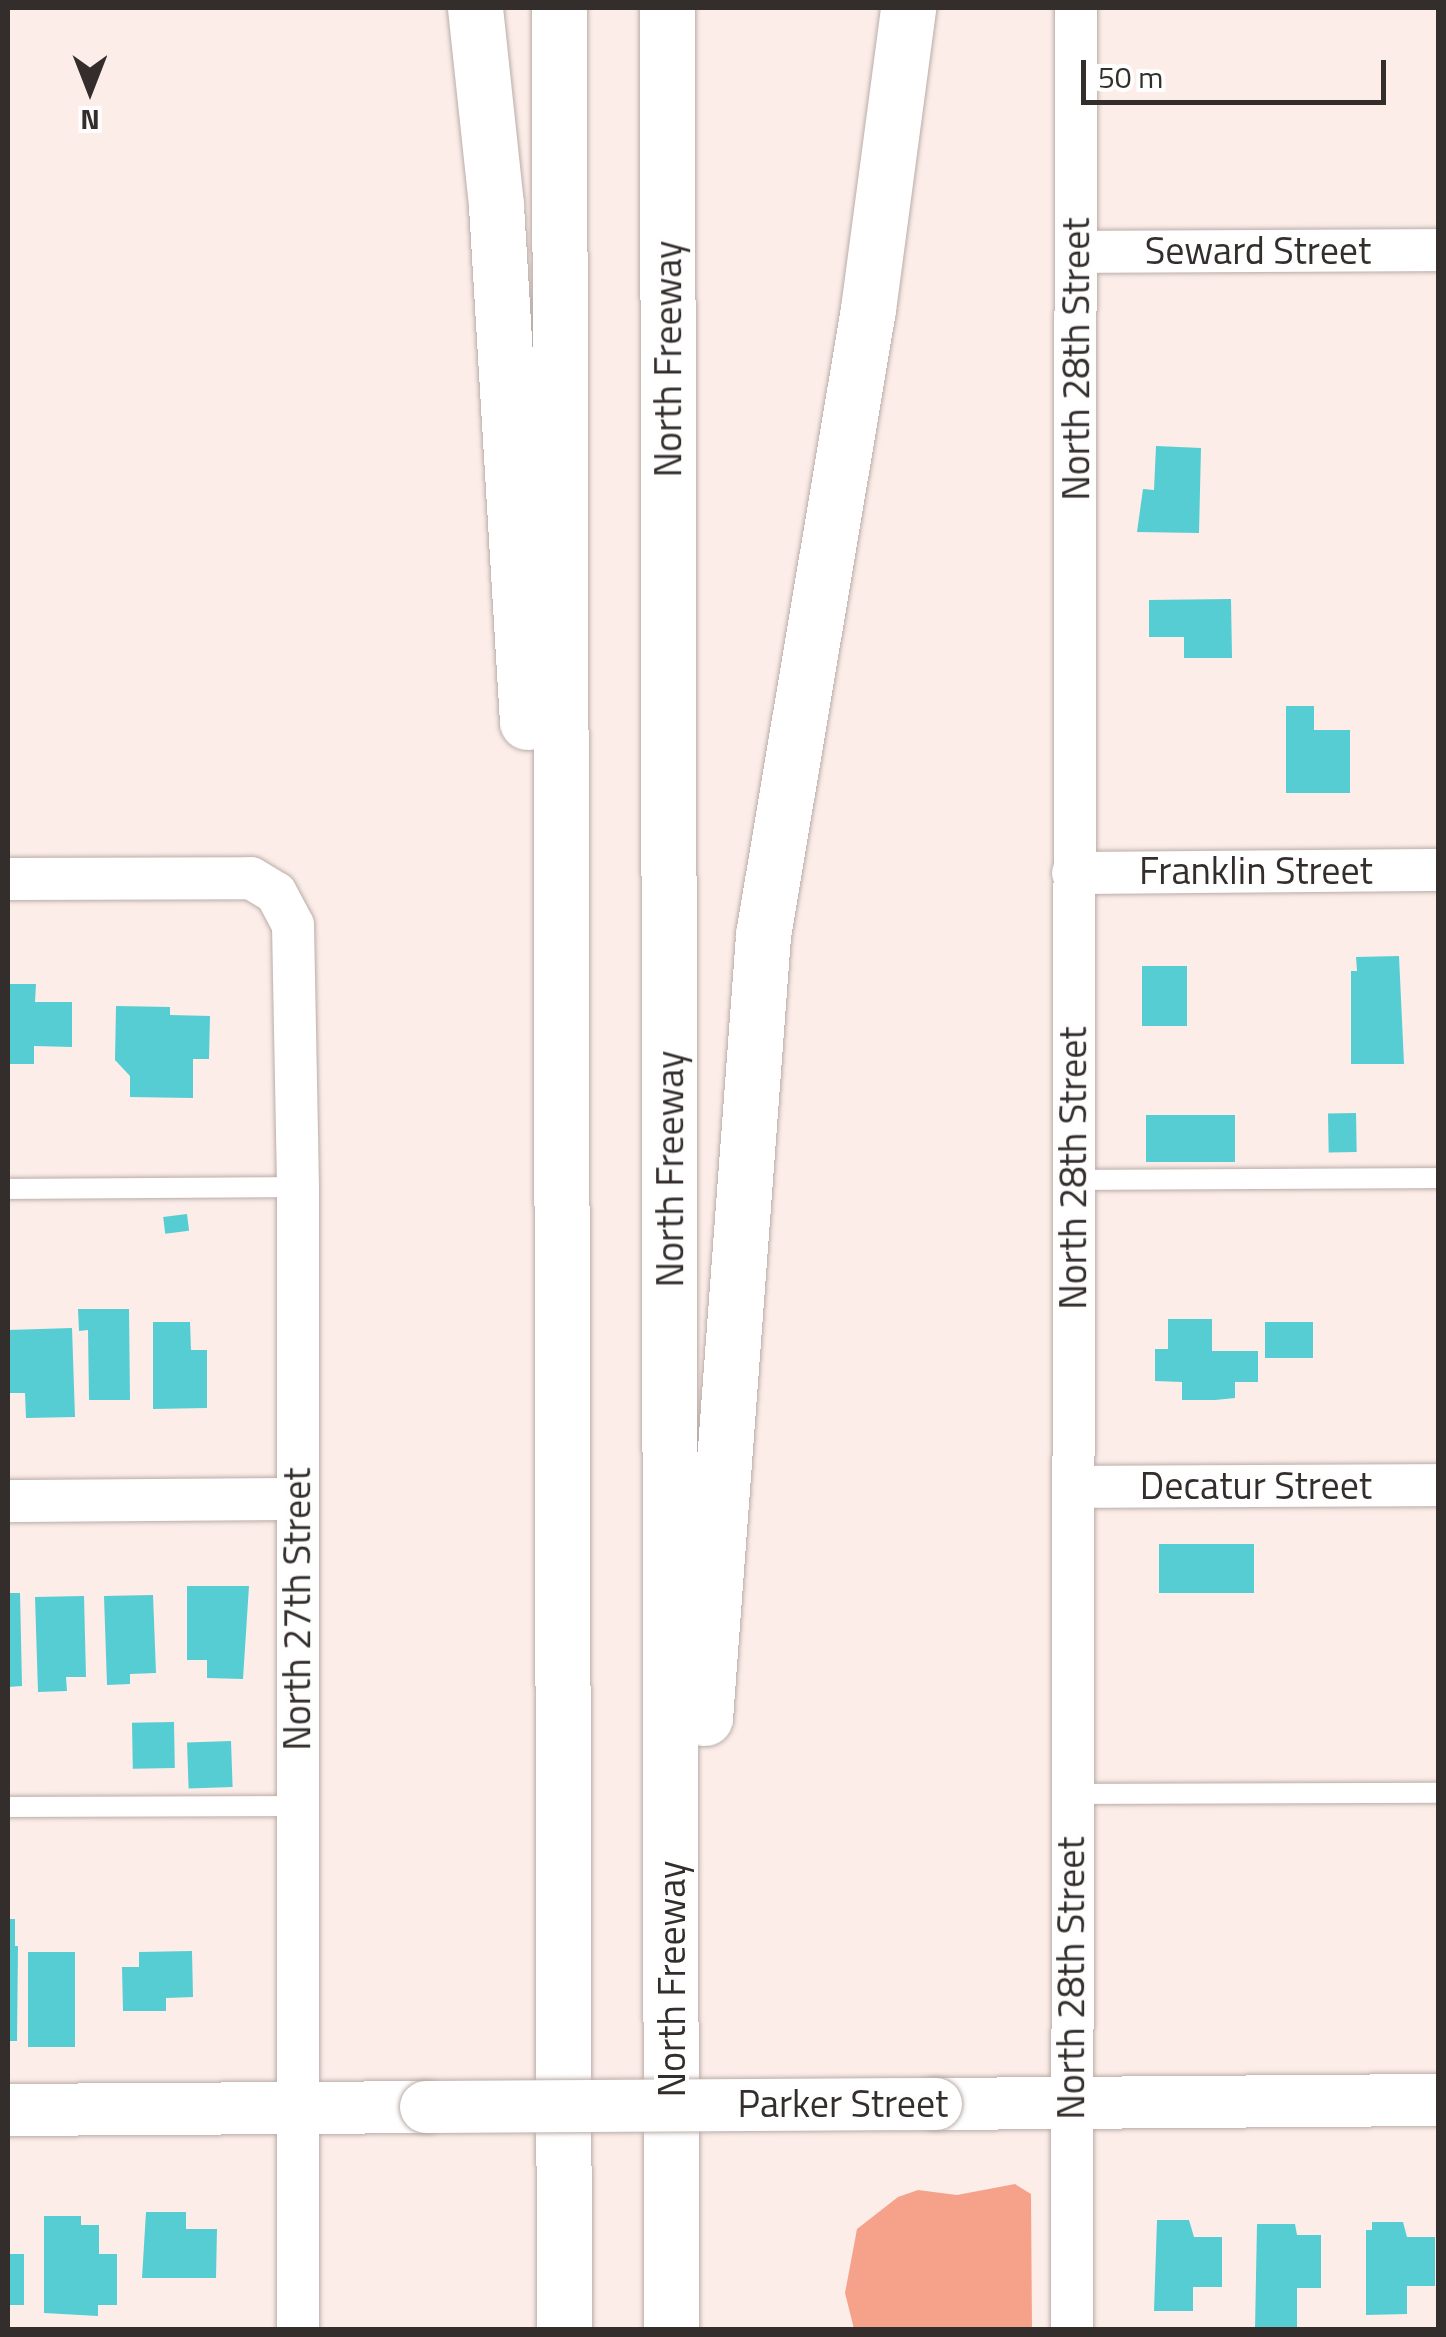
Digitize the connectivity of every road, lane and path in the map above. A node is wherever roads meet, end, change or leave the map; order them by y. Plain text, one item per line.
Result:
1 (475, 8) edge
2 (559, 8) edge
3 (667, 8) edge
4 (908, 8) edge
5 (1076, 8) edge
6 (1438, 250) edge
7 (1077, 252) junction
8 (1438, 870) edge
9 (1073, 873) junction
10 (8, 879) edge
11 (1438, 1178) edge
12 (1074, 1180) junction
13 (298, 1187) junction
14 (8, 1188) edge
15 (1438, 1484) edge
16 (1073, 1487) junction
17 (297, 1500) junction
18 (8, 1501) edge
19 (564, 1572) junction
20 (1438, 1793) edge
21 (1071, 1794) junction
22 (298, 1806) junction
23 (8, 1807) edge
24 (1438, 2100) edge
25 (1071, 2103) junction
26 (298, 2108) junction
27 (8, 2110) edge
28 (673, 2140) junction
29 (298, 2330) edge
30 (564, 2330) edge
31 (671, 2330) edge
32 (1072, 2330) edge

1 - 19 highway
2 - 19 highway
3 - 28 highway, North Freeway
4 - 28 highway
5 - 7 street, North 28th Street
6 - 7 street, Seward Street
7 - 9 street, North 28th Street
8 - 9 street, Franklin Street
9 - 12 street, North 28th Street
10 - 13 street, North 27th Street
11 - 12 lane
12 - 16 street, North 28th Street
13 - 14 lane
13 - 17 street, North 27th Street
15 - 16 street, Decatur Street
16 - 21 street, North 28th Street
17 - 18 street
17 - 22 street, North 27th Street
19 - 30 highway
20 - 21 lane
21 - 25 street, North 28th Street
22 - 23 lane
22 - 26 street, North 27th Street
24 - 25 street, Parker Street
25 - 26 street, Parker Street, bridge
25 - 32 street, North 28th Street
26 - 27 street, Parker Street
26 - 29 street, North 27th Street
28 - 31 highway, North Freeway

